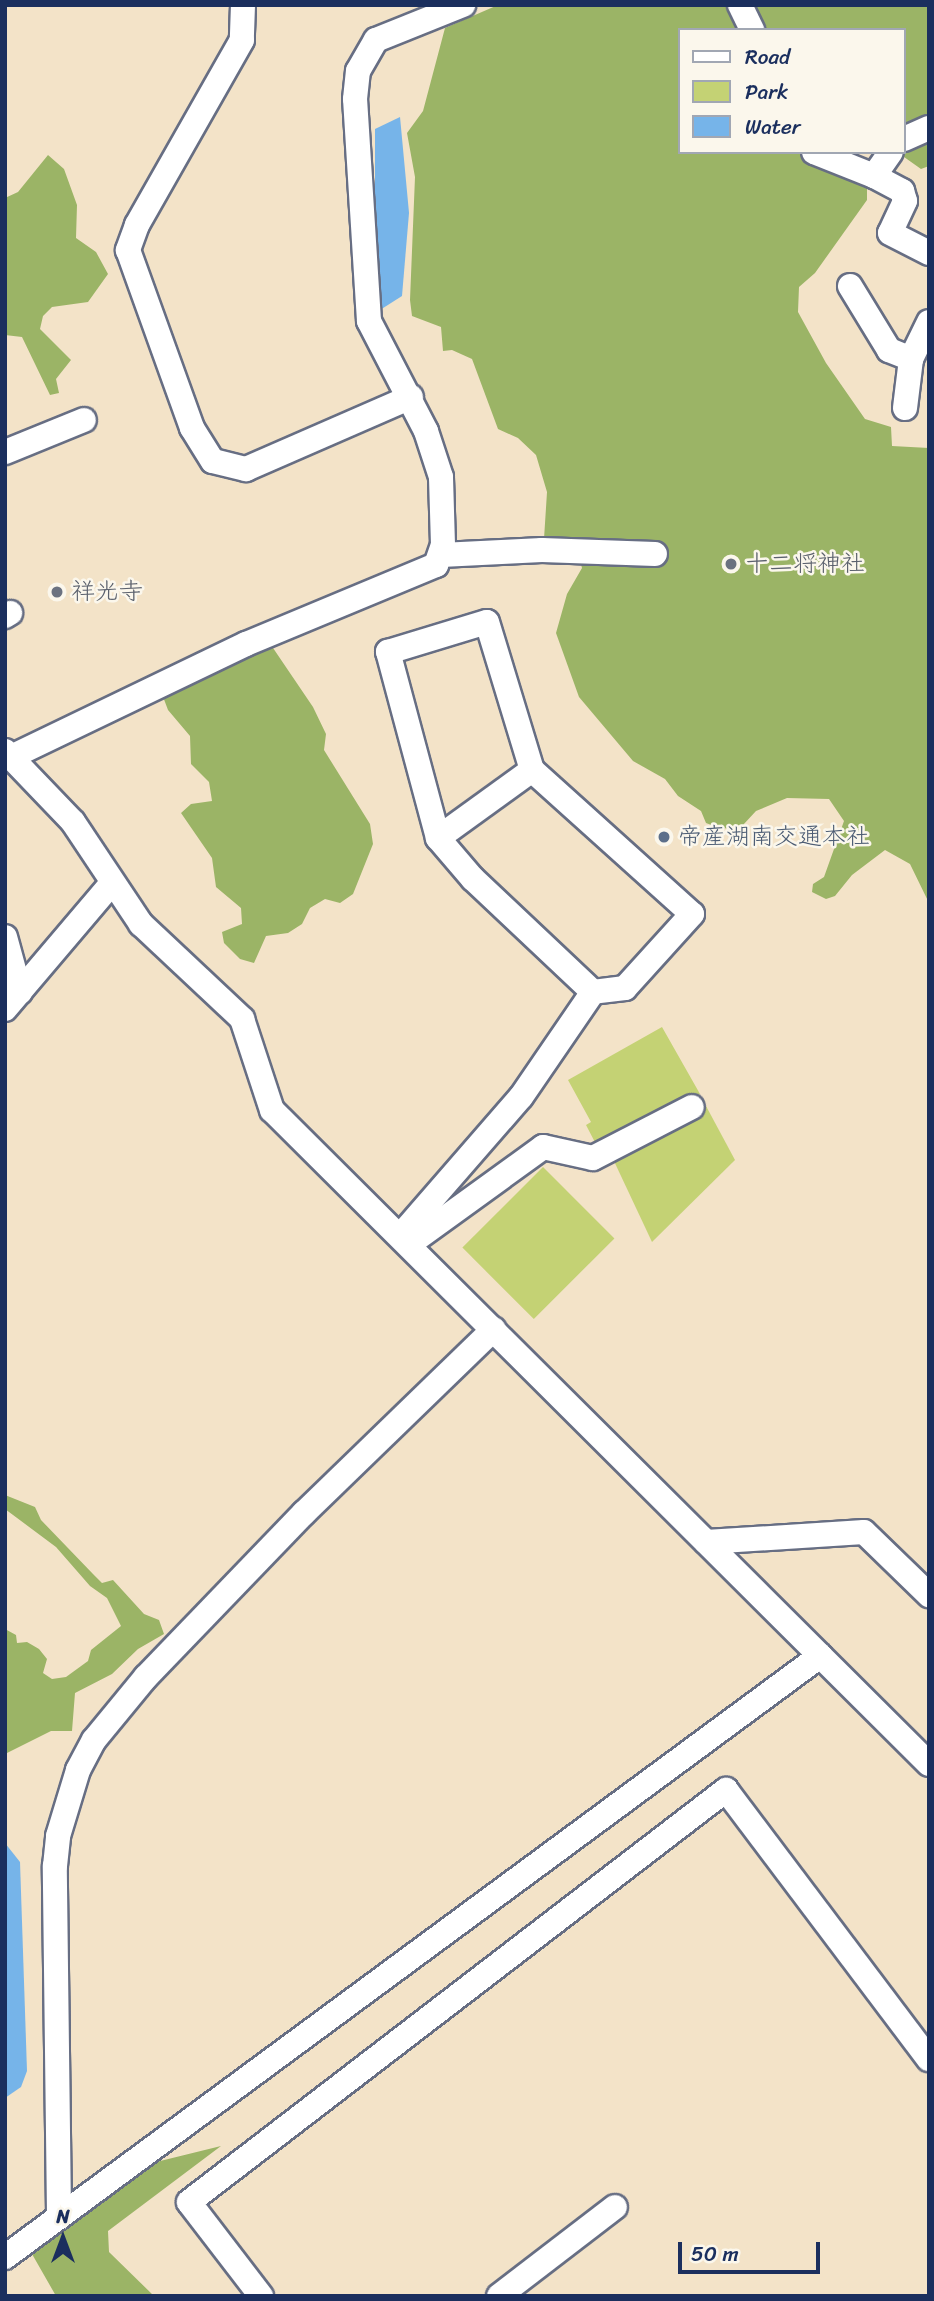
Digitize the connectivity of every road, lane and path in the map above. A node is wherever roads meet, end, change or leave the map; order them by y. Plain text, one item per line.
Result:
1 (243, 5) edge
2 (463, 5) edge
3 (740, 5) edge
4 (751, 28) edge
5 (929, 128) edge
6 (906, 138) edge
7 (819, 154) edge
8 (890, 154) edge
9 (874, 176) junction
10 (929, 253) edge
11 (850, 286) dead end
12 (929, 322) edge
13 (911, 359) junction
14 (411, 397) junction
15 (905, 408) dead end
16 (85, 420) dead end
17 (5, 452) edge
18 (655, 554) dead end
19 (441, 555) junction
20 (8, 754) edge
21 (532, 769) junction
22 (438, 838) junction
23 (112, 883) junction
24 (5, 937) edge
25 (593, 992) junction
26 (12, 1000) edge
27 (692, 1107) dead end
28 (405, 1241) junction
29 (494, 1329) junction
30 (706, 1542) junction
31 (929, 1595) edge
32 (820, 1656) junction
33 (929, 1764) edge
34 (929, 2059) edge
35 (615, 2207) dead end
36 (59, 2214) junction
37 (6, 2257) edge
38 (261, 2296) edge
39 (499, 2296) edge

1 - 14 street
2 - 14 street
3 - 4 street
5 - 6 street
7 - 9 street
8 - 9 street
9 - 10 street
11 - 13 street
12 - 13 street
13 - 15 street
14 - 19 street
16 - 17 street
18 - 19 street
19 - 20 street
20 - 23 street
21 - 22 street
21 - 22 street
21 - 25 street
22 - 25 street
23 - 26 street
23 - 28 street
24 - 26 street
25 - 28 street
27 - 28 street
28 - 29 street
29 - 30 street
29 - 36 street
30 - 31 street
30 - 32 street
32 - 33 street
32 - 36 street
34 - 38 street
35 - 39 street
36 - 37 street

